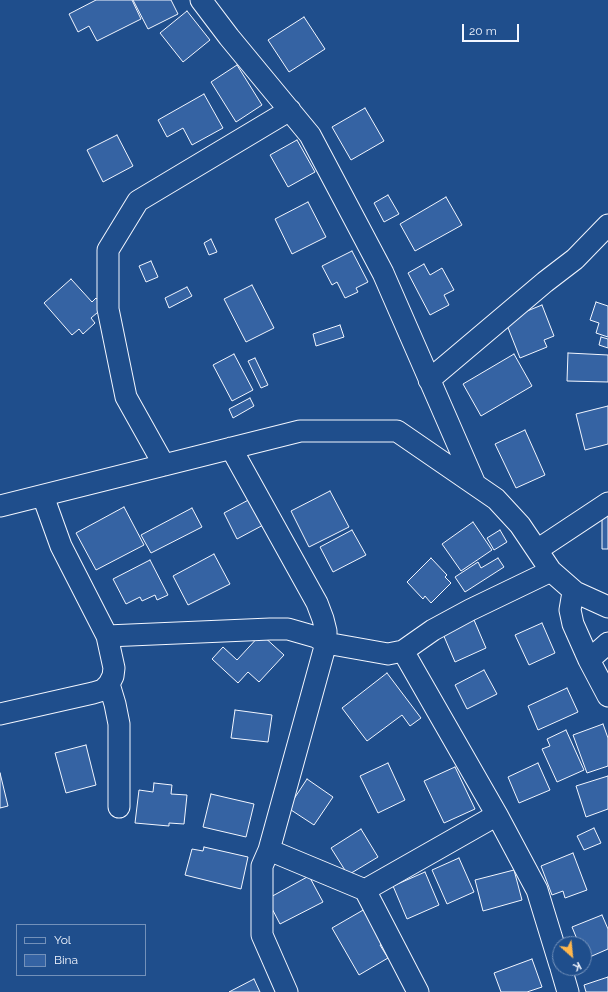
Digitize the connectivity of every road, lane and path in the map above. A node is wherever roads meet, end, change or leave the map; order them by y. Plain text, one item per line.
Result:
1 (201, 0) edge
2 (290, 110) junction
3 (608, 225) edge
4 (429, 380) junction
5 (231, 448) junction
6 (164, 465) junction
7 (475, 484) junction
8 (43, 496) junction
9 (608, 503) edge
10 (0, 506) edge
11 (537, 550) junction
12 (551, 571) junction
13 (575, 592) junction
14 (608, 607) edge
15 (107, 636) junction
16 (326, 643) junction
17 (608, 643) edge
18 (402, 651) junction
19 (589, 660) junction
20 (109, 684) junction
21 (608, 696) edge
22 (0, 714) edge
23 (119, 807) dead end
24 (496, 815) junction
25 (270, 850) junction
26 (365, 890) junction
27 (552, 939) edge
28 (563, 976) edge
29 (287, 992) edge
30 (417, 992) edge
31 (568, 992) edge

1 - 2 street
2 - 4 street
2 - 6 street
3 - 4 street
4 - 7 street
5 - 6 street
5 - 7 street
5 - 16 street
6 - 8 street
7 - 11 street
8 - 10 street
8 - 15 street
9 - 11 street
11 - 12 street
12 - 13 street
12 - 18 street
13 - 14 street
13 - 19 street
15 - 16 street
15 - 20 street
16 - 18 street
16 - 25 street
17 - 19 street
18 - 24 street
19 - 21 street
20 - 22 street
20 - 23 street
24 - 26 street
24 - 27 street
25 - 26 street
25 - 29 street
26 - 30 street
28 - 31 street

